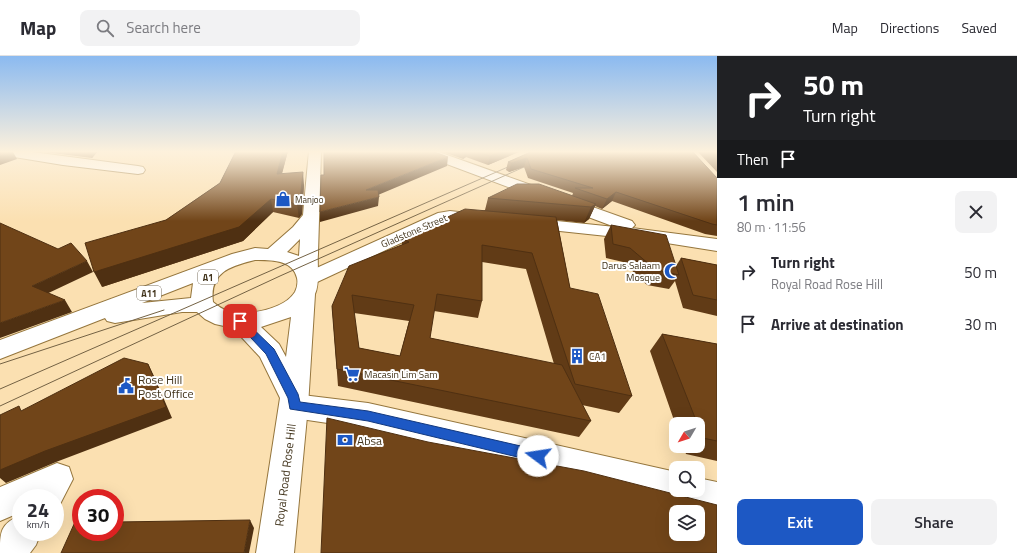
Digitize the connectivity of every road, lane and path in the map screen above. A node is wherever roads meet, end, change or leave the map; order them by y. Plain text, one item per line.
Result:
1 (314, 174) edge
2 (487, 174) edge
3 (312, 214) junction
4 (654, 236) junction
5 (717, 245) edge
6 (273, 254) junction
7 (717, 258) edge
8 (224, 264) junction
9 (307, 283) junction
10 (203, 305) junction
11 (240, 321) junction
12 (73, 322) junction
13 (0, 350) edge
14 (294, 402) junction
15 (669, 488) edge
16 (34, 489) edge
17 (51, 489) edge
18 (705, 496) edge
19 (12, 499) edge
20 (717, 499) edge
21 (0, 504) edge
22 (16, 541) edge
23 (7, 553) edge
24 (275, 553) edge

1 - 3 main road, Royal Road Rose Hill
2 - 4 main road
3 - 6 main road
3 - 9 main road, Royal Road Rose Hill
4 - 5 main road, Gladstone Street
4 - 7 main road
4 - 9 main road, Gladstone Street
6 - 8 main road, A1
6 - 9 main road, A1
8 - 10 main road, A1
8 - 12 main road, A11
9 - 11 main road
9 - 14 main road, Royal Road Rose Hill
10 - 11 main road
10 - 12 main road, A11
11 - 14 main road
12 - 13 main road, A11
14 - 15 main road
14 - 24 main road, Royal Road Rose Hill
16 - 17 main road
18 - 20 main road
19 - 21 main road
22 - 23 main road

